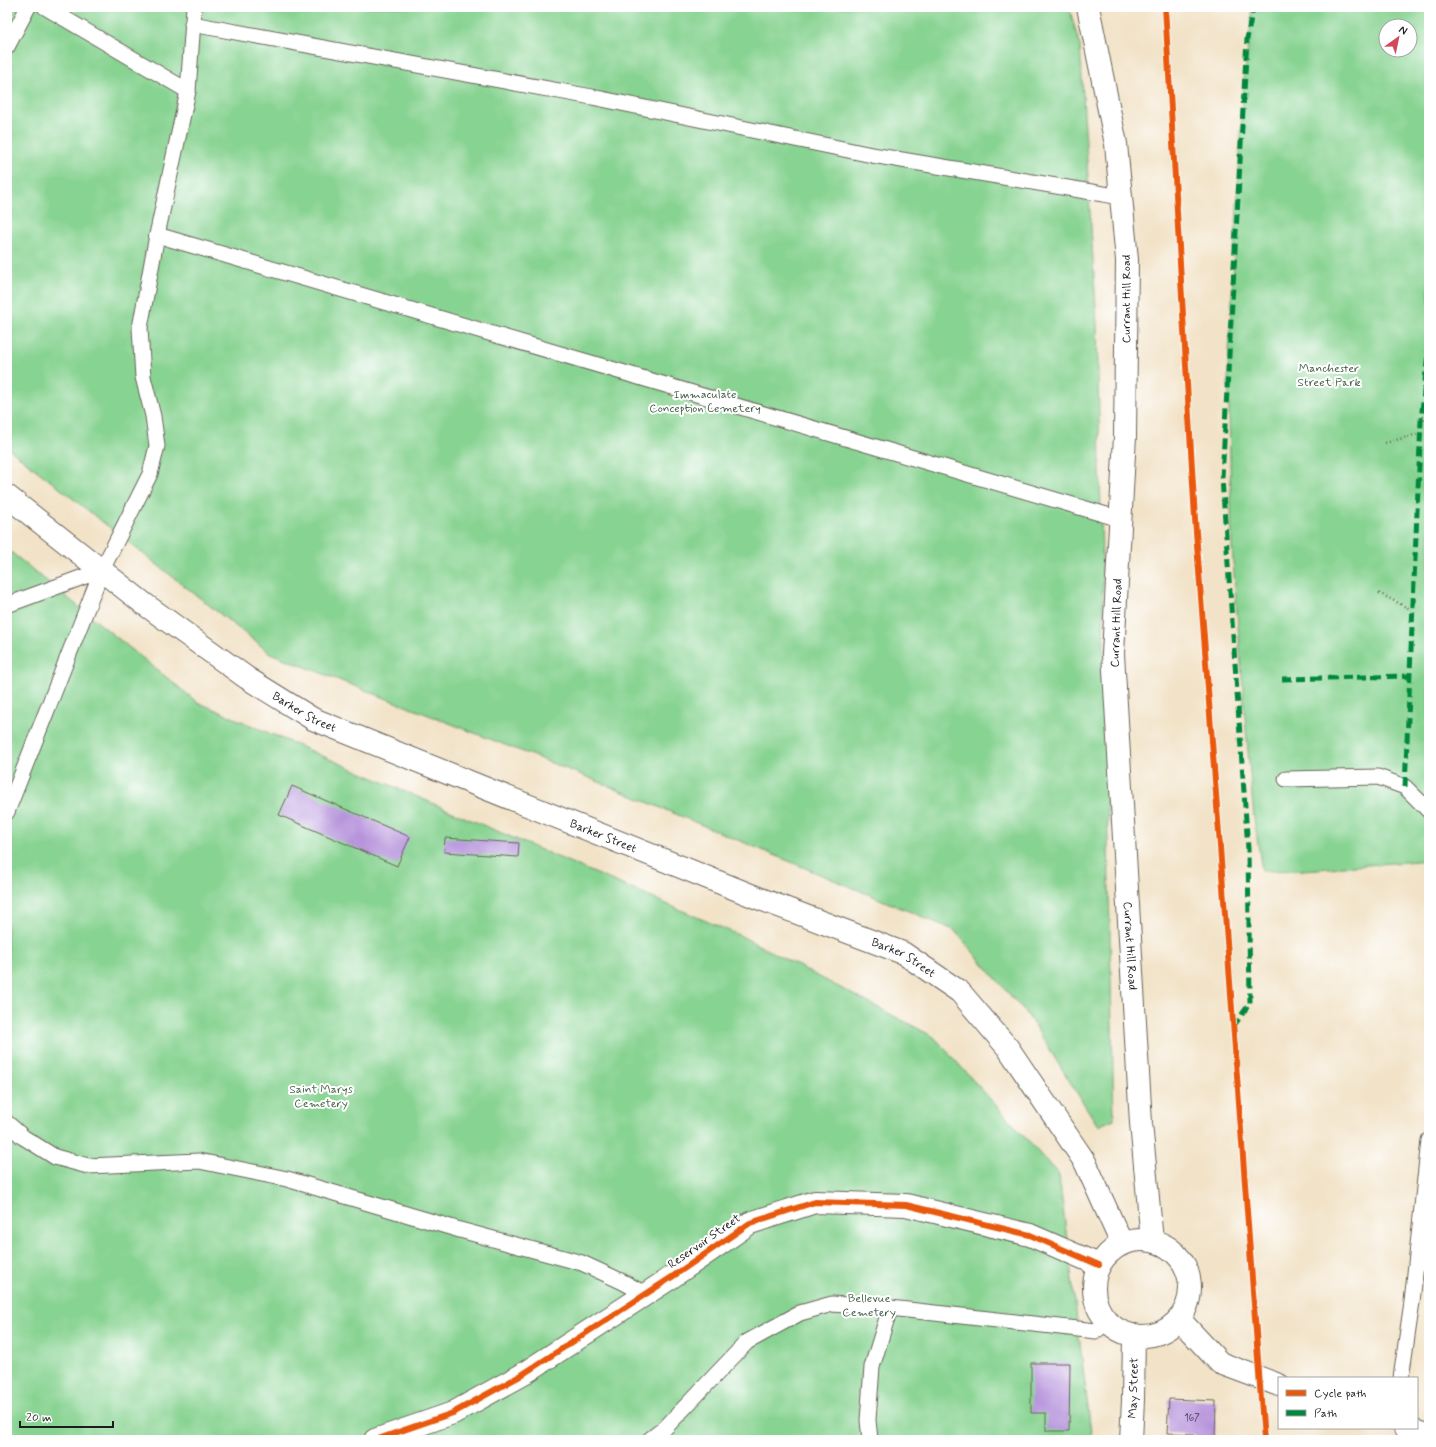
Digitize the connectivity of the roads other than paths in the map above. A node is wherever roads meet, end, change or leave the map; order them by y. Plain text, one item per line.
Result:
1 (28, 7) edge
2 (45, 7) edge
3 (194, 7) edge
4 (1088, 7) edge
5 (192, 24) junction
6 (7, 47) edge
7 (188, 91) junction
8 (1121, 197) junction
9 (157, 235) junction
10 (7, 496) edge
11 (1120, 519) junction
12 (102, 570) junction
13 (7, 606) edge
14 (1286, 779) dead end
15 (1429, 811) edge
16 (7, 812) edge
17 (7, 1122) edge
18 (1429, 1140) edge
19 (1152, 1240) junction
20 (1122, 1244) junction
21 (1099, 1264) junction
22 (645, 1294) junction
23 (890, 1308) junction
24 (1178, 1319) junction
25 (1107, 1322) junction
26 (1134, 1335) junction
27 (1401, 1377) edge
28 (1278, 1385) edge
29 (1408, 1429) edge
30 (1429, 1436) edge
31 (375, 1440) edge
32 (650, 1440) edge
33 (870, 1440) edge
34 (1131, 1440) edge

1 - 6 lane
2 - 7 lane
3 - 5 lane
4 - 8 main road, Currant Hill Road
5 - 7 lane
5 - 8 lane
7 - 9 lane
8 - 11 main road, Currant Hill Road
9 - 11 lane
9 - 12 lane
10 - 12 main road, Barker Street
11 - 19 main road, Currant Hill Road
12 - 13 lane
12 - 16 lane
12 - 20 main road, Barker Street
14 - 15 lane
17 - 22 lane
18 - 27 lane
19 - 20 main road
19 - 24 main road
20 - 21 main road
21 - 22 main road, Reservoir Street
21 - 25 main road
22 - 31 main road, Reservoir Street
23 - 25 lane
23 - 32 lane
23 - 33 lane
24 - 26 main road
24 - 28 main road
25 - 26 main road
26 - 34 main road, May Street
29 - 30 main road

